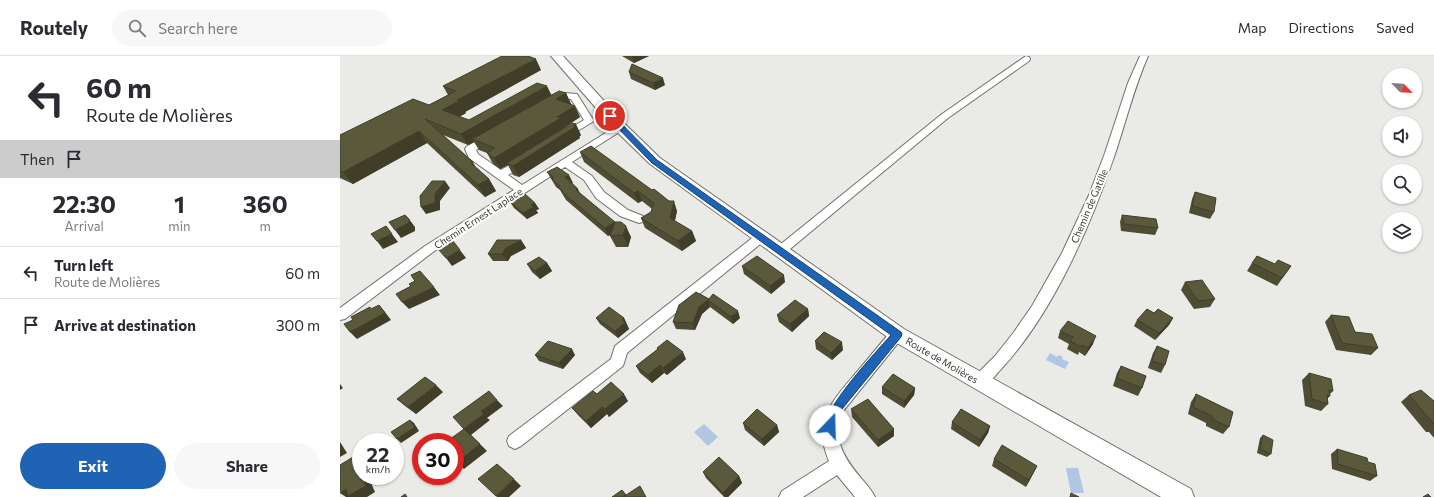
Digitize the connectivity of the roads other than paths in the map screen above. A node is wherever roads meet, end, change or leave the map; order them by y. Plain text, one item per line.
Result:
1 (557, 56) edge
2 (1144, 56) edge
3 (1026, 59) dead end
4 (544, 107) edge
5 (620, 127) junction
6 (503, 130) edge
7 (551, 144) edge
8 (532, 156) edge
9 (565, 162) junction
10 (500, 176) junction
11 (522, 190) junction
12 (639, 219) dead end
13 (760, 238) junction
14 (780, 251) junction
15 (340, 315) edge
16 (897, 334) junction
17 (980, 382) junction
18 (515, 441) dead end
19 (839, 464) junction
20 (788, 497) edge
21 (866, 497) edge
22 (1183, 497) edge

1 - 5 main road, Route de Molières
2 - 17 street, Chemin de Gatille
3 - 14 street
4 - 7 street
5 - 9 street, Chemin Ernest Laplace
5 - 13 main road, Route de Molières
6 - 10 street
8 - 10 street
9 - 11 street, Chemin Ernest Laplace
9 - 12 street
10 - 11 street
11 - 15 street, Chemin Ernest Laplace
13 - 14 main road, Route de Molières
13 - 18 street
14 - 16 main road, Route de Molières
16 - 17 main road, Route de Molières
16 - 19 street
17 - 22 main road, Route de Molières
19 - 20 street
19 - 21 street

